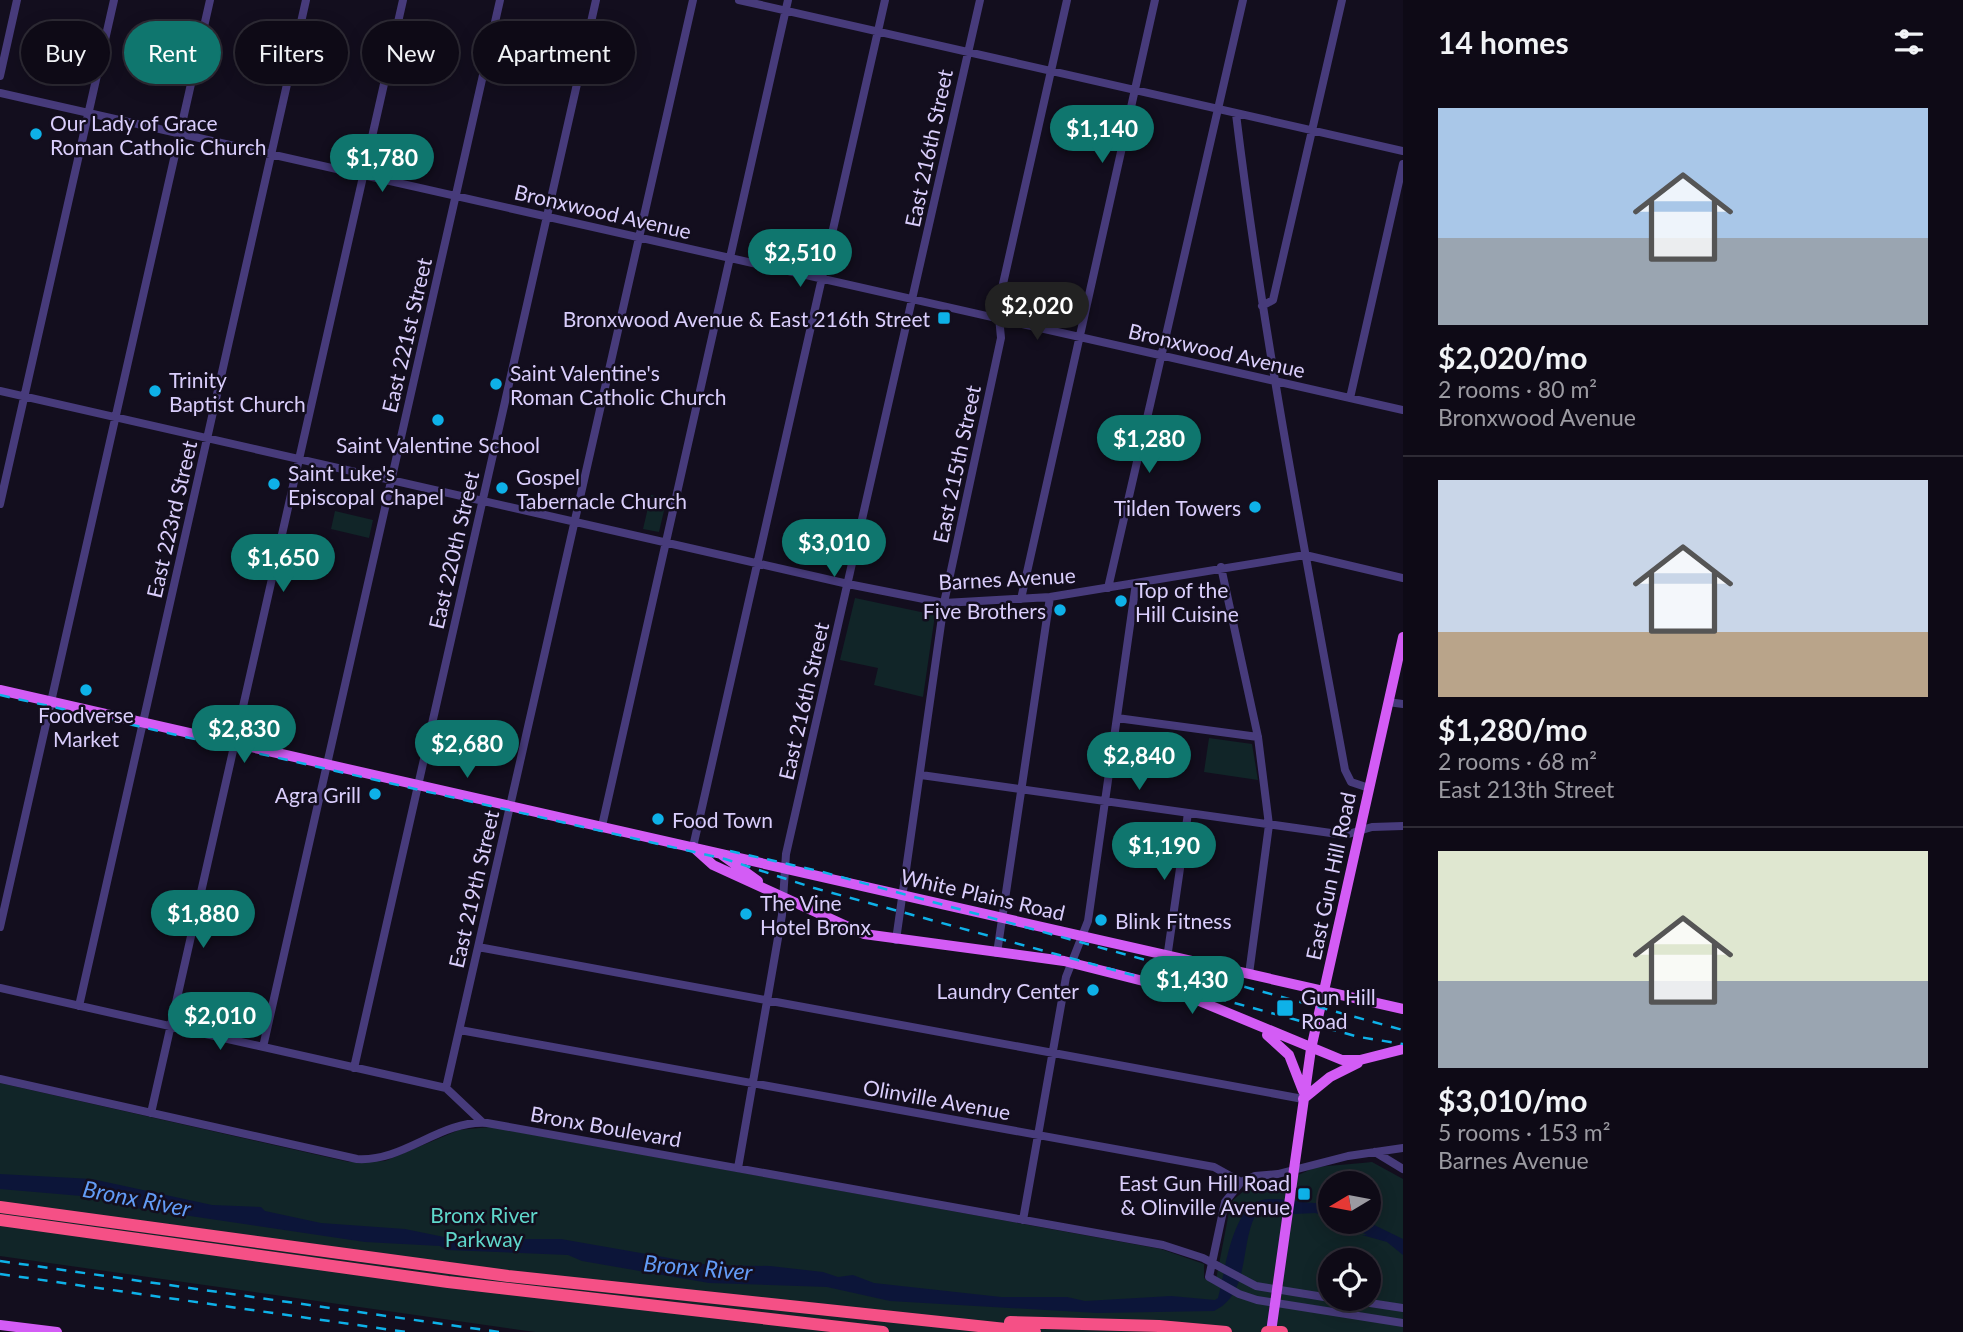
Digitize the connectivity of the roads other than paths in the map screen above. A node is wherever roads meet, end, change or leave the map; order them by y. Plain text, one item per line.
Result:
1 (17, 0) edge
2 (114, 0) edge
3 (210, 0) edge
4 (306, 0) edge
5 (403, 0) edge
6 (499, 0) edge
7 (596, 0) edge
8 (692, 0) edge
9 (739, 0) edge
10 (788, 0) edge
11 (885, 0) edge
12 (980, 0) edge
13 (1067, 0) edge
14 (1155, 0) edge
15 (1243, 0) edge
16 (1342, 0) edge
17 (786, 10) junction
18 (878, 32) junction
19 (968, 52) junction
20 (1051, 72) junction
21 (0, 76) edge
22 (1134, 91) junction
23 (0, 93) edge
24 (1218, 109) junction
25 (88, 113) junction
26 (1236, 114) junction
27 (1313, 130) junction
28 (180, 133) junction
29 (1403, 151) edge
30 (272, 154) junction
31 (1403, 164) edge
32 (363, 175) junction
33 (455, 196) junction
34 (547, 216) junction
35 (639, 237) junction
36 (730, 258) junction
37 (822, 279) junction
38 (913, 299) junction
39 (1262, 306) junction
40 (1002, 320) junction
41 (1078, 337) junction
42 (1161, 356) junction
43 (1274, 381) junction
44 (0, 391) edge
45 (24, 397) junction
46 (1350, 398) junction
47 (1403, 410) edge
48 (115, 418) junction
49 (207, 438) junction
50 (299, 459) junction
51 (391, 481) junction
52 (482, 502) junction
53 (0, 504) edge
54 (574, 522) junction
55 (666, 543) junction
56 (1305, 555) junction
57 (758, 562) junction
58 (1221, 567) junction
59 (1403, 578) edge
60 (1136, 583) junction
61 (848, 584) junction
62 (1108, 588) junction
63 (1050, 597) junction
64 (1021, 599) junction
65 (944, 603) junction
66 (1403, 637) edge
67 (0, 690) edge
68 (51, 701) junction
69 (1388, 702) junction
70 (1403, 704) edge
71 (1116, 718) junction
72 (143, 722) junction
73 (1258, 737) junction
74 (234, 743) junction
75 (326, 764) junction
76 (921, 775) junction
77 (418, 784) junction
78 (1369, 788) junction
79 (1021, 789) junction
80 (1105, 801) junction
81 (510, 805) junction
82 (1188, 813) junction
83 (1269, 825) junction
84 (602, 826) junction
85 (1403, 826) edge
86 (1359, 832) junction
87 (693, 847) junction
88 (719, 853) junction
89 (784, 868) junction
90 (768, 888) junction
91 (903, 895) junction
92 (783, 896) junction
93 (1002, 919) junction
94 (0, 927) edge
95 (1081, 936) junction
96 (896, 940) junction
97 (478, 947) junction
98 (997, 953) junction
99 (1168, 955) junction
100 (1070, 962) junction
101 (1249, 974) junction
102 (1163, 986) junction
103 (0, 988) edge
104 (1325, 990) junction
105 (766, 1000) junction
106 (79, 1006) junction
107 (1403, 1009) edge
108 (170, 1026) junction
109 (1259, 1028) junction
110 (460, 1030) junction
111 (263, 1047) junction
112 (1311, 1049) junction
113 (1403, 1049) edge
114 (1052, 1054) junction
115 (1366, 1059) junction
116 (354, 1068) junction
117 (0, 1079) edge
118 (753, 1084) junction
119 (446, 1088) junction
120 (1304, 1096) junction
121 (151, 1113) junction
122 (482, 1122) junction
123 (1038, 1136) junction
124 (1403, 1148) edge
125 (1376, 1152) junction
126 (738, 1168) junction
127 (1293, 1169) junction
128 (1403, 1170) edge
129 (1241, 1182) junction
130 (0, 1207) edge
131 (0, 1220) edge
132 (1023, 1220) junction
133 (1212, 1263) junction
134 (1318, 1295) edge
135 (1381, 1305) edge
136 (1403, 1308) edge
137 (1403, 1323) edge
138 (0, 1325) edge
139 (959, 1325) junction
140 (1273, 1329) edge
141 (57, 1332) edge
142 (883, 1332) edge
143 (1035, 1332) edge
144 (1226, 1332) edge

1 - 21 street
2 - 25 street
3 - 28 street
4 - 30 street, East 223rd Street
5 - 32 street
6 - 33 street, East 221st Street
7 - 34 street, East 220th Street
8 - 35 street, East 219th Street
9 - 17 street
10 - 17 street
11 - 18 street
12 - 19 street, East 216th Street
13 - 20 street, East 215th Street
14 - 22 street
15 - 24 street
16 - 27 street
17 - 18 street
17 - 36 street
18 - 19 street
18 - 37 street
19 - 20 street
19 - 38 street, East 216th Street
20 - 22 street
20 - 40 street, East 215th Street
22 - 24 street
22 - 41 street
23 - 25 street, Bronxwood Avenue
24 - 26 street
24 - 42 street
25 - 28 street, Bronxwood Avenue
25 - 45 street
26 - 27 street
26 - 39 street
27 - 29 street
27 - 39 street
28 - 30 street, Bronxwood Avenue
28 - 48 street
30 - 32 street, Bronxwood Avenue
30 - 49 street, East 223rd Street
31 - 46 street
32 - 33 street, Bronxwood Avenue
32 - 50 street
33 - 34 street, Bronxwood Avenue
33 - 51 street, East 221st Street
34 - 35 street, Bronxwood Avenue
34 - 52 street, East 220th Street
35 - 36 street, Bronxwood Avenue
35 - 54 street, East 219th Street
36 - 37 street, Bronxwood Avenue
36 - 55 street
37 - 38 street, Bronxwood Avenue
37 - 57 street
38 - 40 street, Bronxwood Avenue
38 - 61 street, East 216th Street
39 - 43 street
40 - 41 street, Bronxwood Avenue
40 - 65 street, East 215th Street
41 - 42 street, Bronxwood Avenue
41 - 64 street
42 - 43 street, Bronxwood Avenue
42 - 62 street
43 - 46 street, Bronxwood Avenue
43 - 56 street
44 - 45 street, Barnes Avenue
45 - 48 street, Barnes Avenue
45 - 53 street
46 - 47 street, Bronxwood Avenue
48 - 49 street, Barnes Avenue
48 - 68 street
49 - 50 street, Barnes Avenue
49 - 72 street, East 223rd Street
50 - 51 street, Barnes Avenue
50 - 74 street
51 - 52 street, Barnes Avenue
51 - 75 street, East 221st Street
52 - 54 street, Barnes Avenue
52 - 77 street, East 220th Street
54 - 55 street, Barnes Avenue
54 - 81 street, East 219th Street
55 - 57 street, Barnes Avenue
55 - 84 street
56 - 58 street, Barnes Avenue
56 - 59 street, Barnes Avenue
56 - 78 street
57 - 61 street, Barnes Avenue
57 - 87 street
58 - 60 street, Barnes Avenue
58 - 73 street
60 - 62 street, Barnes Avenue
60 - 71 street
61 - 65 street, Barnes Avenue
61 - 89 street, East 216th Street
62 - 63 street, Barnes Avenue
63 - 64 street, Barnes Avenue
63 - 79 street
64 - 65 street, Barnes Avenue
65 - 76 street, East 215th Street
66 - 69 main road, East Gun Hill Road
67 - 68 main road, White Plains Road
68 - 72 main road, White Plains Road
68 - 94 street
69 - 70 street
69 - 78 main road, East Gun Hill Road
71 - 73 street
71 - 80 street
72 - 74 main road, White Plains Road
72 - 106 street, East 223rd Street
73 - 83 street
74 - 75 main road, White Plains Road
74 - 108 street
75 - 77 main road, White Plains Road
75 - 111 street, East 221st Street
76 - 79 street
76 - 91 street, East 215th Street
77 - 81 main road, White Plains Road
77 - 116 street, East 220th Street
78 - 86 main road, East Gun Hill Road
79 - 80 street
79 - 93 street
80 - 82 street
80 - 95 street
81 - 84 main road, White Plains Road
81 - 97 street, East 219th Street
82 - 83 street
82 - 99 street
83 - 86 street
83 - 101 street
84 - 87 main road, White Plains Road
85 - 86 street
86 - 104 main road, East Gun Hill Road
87 - 88 main road, White Plains Road
87 - 90 main road, White Plains Road
88 - 89 main road, White Plains Road
88 - 90 main road, White Plains Road
89 - 91 main road, White Plains Road
89 - 92 street, East 216th Street
90 - 92 main road, White Plains Road
91 - 93 main road, White Plains Road
91 - 96 street, East 215th Street
92 - 96 main road, White Plains Road
92 - 105 street, East 216th Street
93 - 95 main road, White Plains Road
93 - 98 street
95 - 99 main road, White Plains Road
95 - 100 street
96 - 98 main road, White Plains Road
97 - 105 street
97 - 110 street, East 219th Street
98 - 100 main road, White Plains Road
99 - 101 main road, White Plains Road
99 - 102 street
100 - 102 main road, White Plains Road
100 - 114 street
101 - 104 main road, White Plains Road
102 - 109 main road, White Plains Road
103 - 106 street
104 - 107 main road, White Plains Road
104 - 112 main road, East Gun Hill Road
105 - 114 street
105 - 118 street, East 216th Street
106 - 108 street
108 - 111 street
108 - 121 street
109 - 112 main road, White Plains Road
109 - 120 main road
110 - 118 street, Olinville Avenue
110 - 119 street, East 219th Street
111 - 116 street
112 - 115 main road, White Plains Road
112 - 120 main road, East Gun Hill Road
113 - 115 main road, White Plains Road
114 - 120 street
114 - 123 street
115 - 120 main road
116 - 119 street
117 - 121 street, Bronx Boulevard
118 - 123 street, Olinville Avenue
118 - 126 street, East 216th Street
119 - 122 street
120 - 127 main road, East Gun Hill Road
121 - 122 street, Bronx Boulevard
122 - 126 street, Bronx Boulevard
123 - 129 street, Olinville Avenue
123 - 132 street
124 - 125 street
125 - 127 street
125 - 128 street
126 - 132 street, Bronx Boulevard
127 - 129 street
127 - 140 main road, East Gun Hill Road
129 - 133 street
130 - 139 highway
131 - 142 highway
132 - 133 street, Bronx Boulevard
133 - 134 street, Bronx Boulevard
133 - 137 street
135 - 136 street
138 - 141 main road
139 - 143 highway
139 - 144 highway

